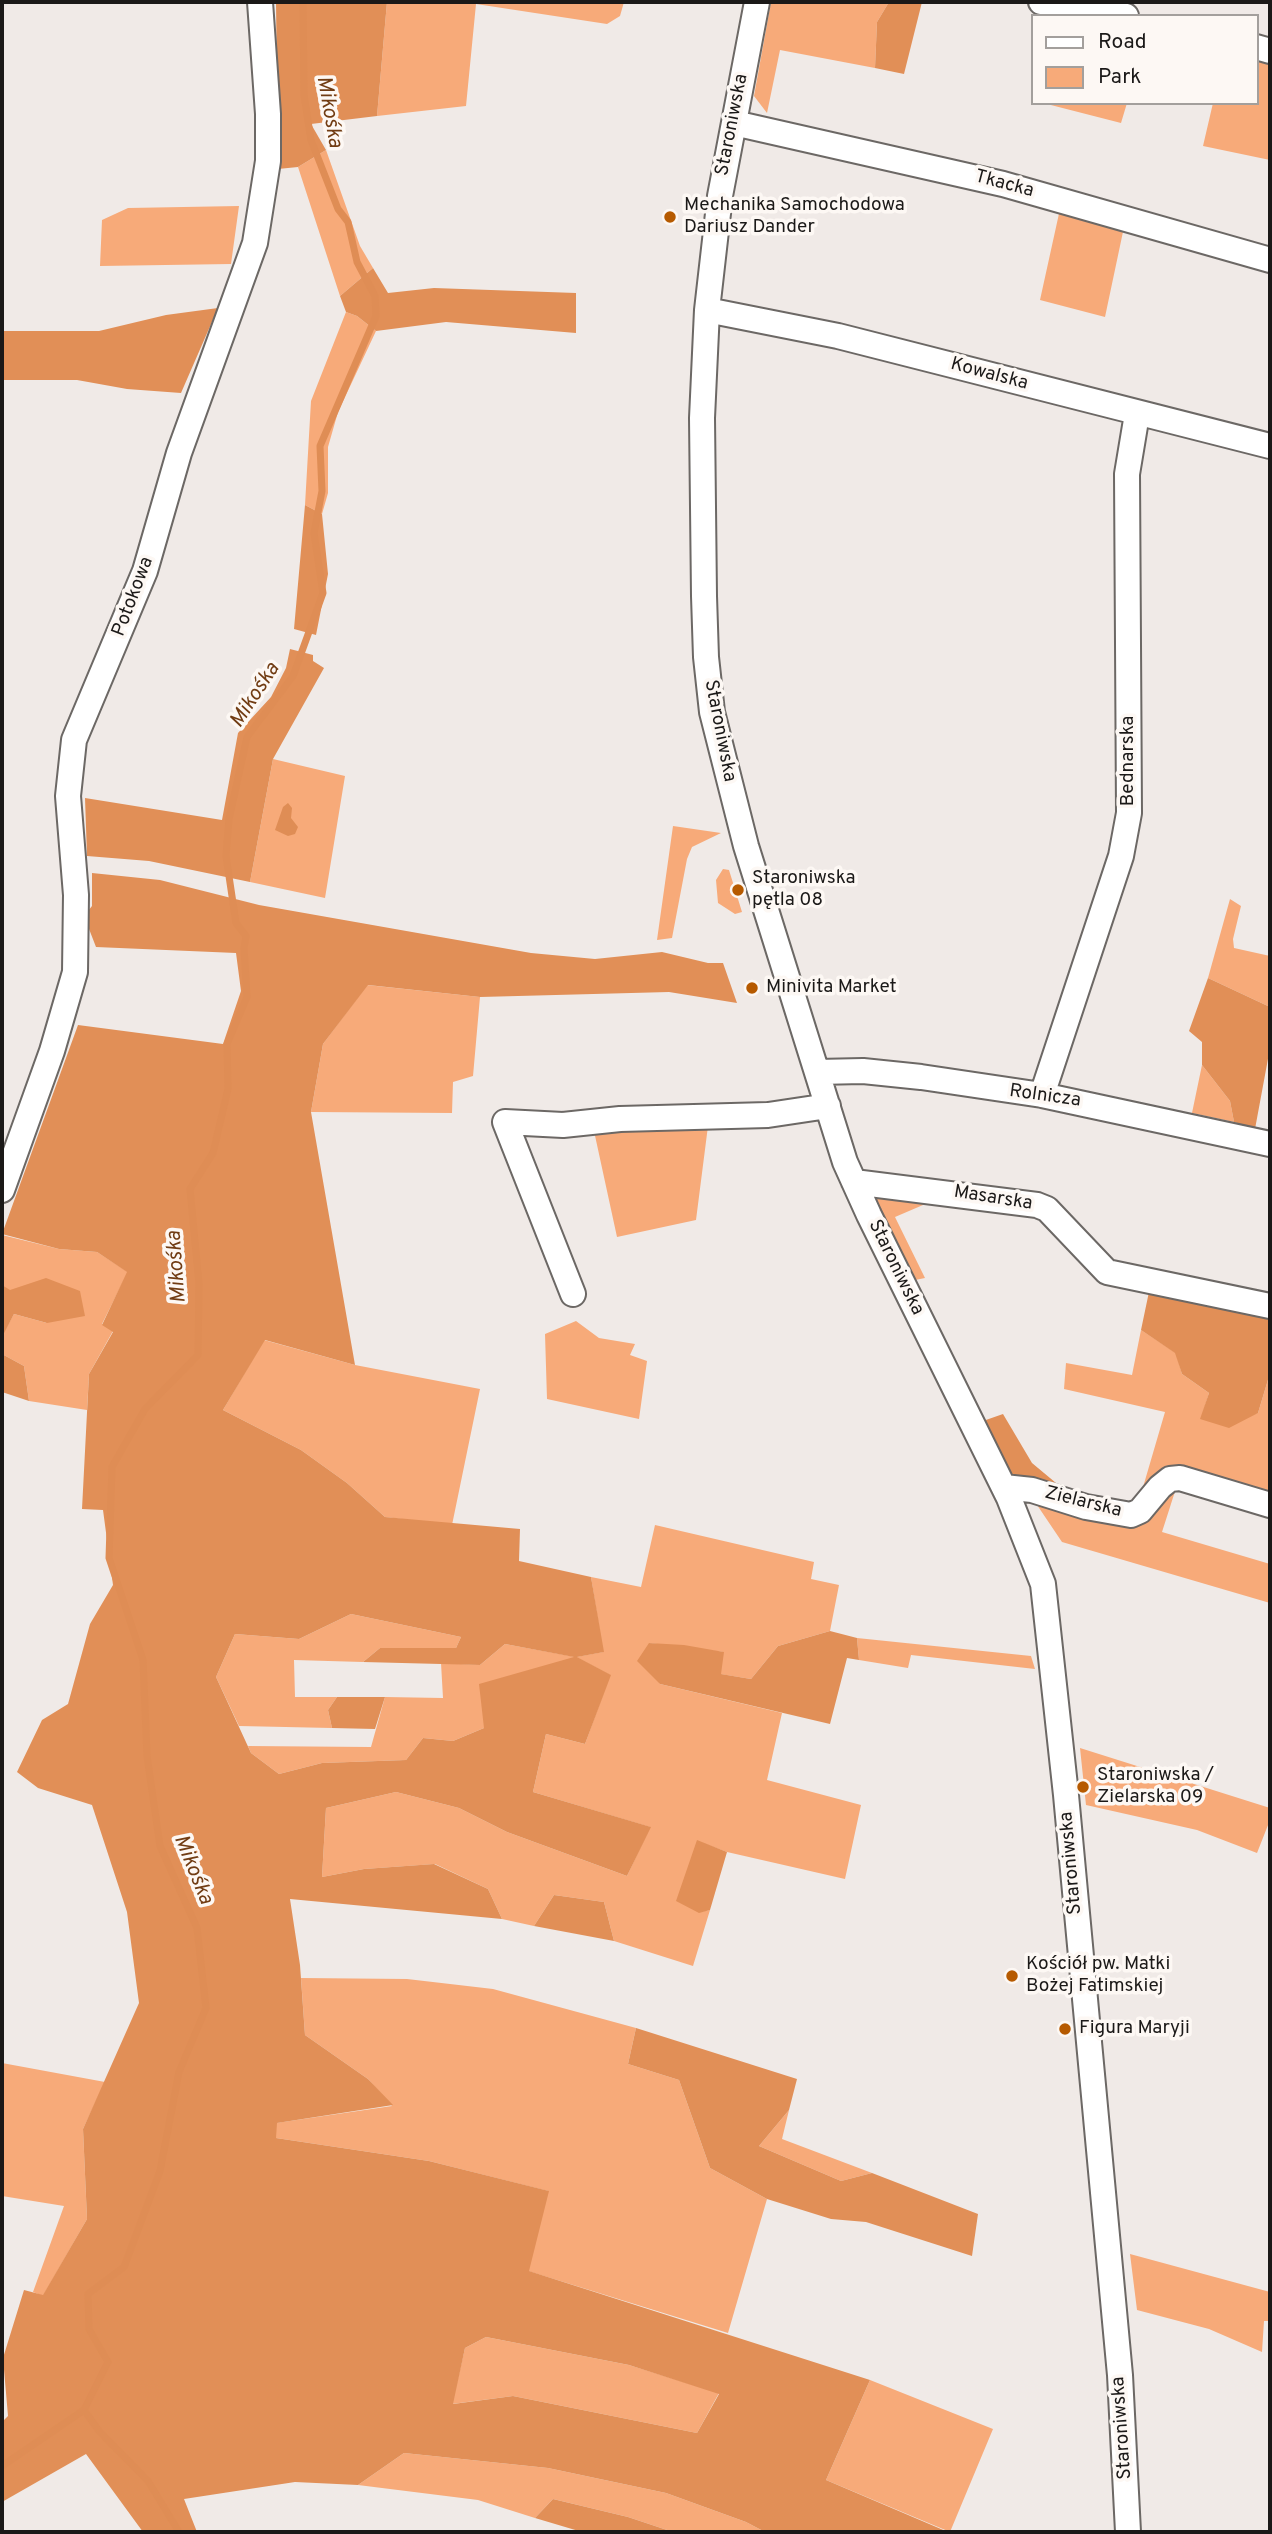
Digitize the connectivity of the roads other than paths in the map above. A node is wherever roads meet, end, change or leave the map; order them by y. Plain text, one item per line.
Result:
1 (260, 2) edge
2 (757, 2) edge
3 (1041, 2) edge
4 (1079, 4) edge
5 (1118, 14) edge
6 (734, 123) junction
7 (1270, 260) edge
8 (707, 310) junction
9 (1137, 414) junction
10 (1270, 446) edge
11 (817, 1072) junction
12 (1042, 1095) junction
13 (828, 1106) junction
14 (1270, 1144) edge
15 (854, 1182) junction
16 (2, 1190) edge
17 (573, 1294) dead end
18 (1270, 1306) edge
19 (1004, 1487) junction
20 (1270, 1505) edge
21 (1128, 2532) edge

1 - 16 street, Potokowa
2 - 6 street, Staroniwska
3 - 4 street
4 - 5 street
6 - 7 street, Tkacka
6 - 8 street, Staroniwska
8 - 9 street, Kowalska
8 - 11 street, Staroniwska
9 - 10 street, Kowalska
9 - 12 street, Bednarska
11 - 12 street, Rolnicza
11 - 13 street, Staroniwska
12 - 14 street, Rolnicza
13 - 15 street, Staroniwska
13 - 17 street
15 - 18 street, Masarska
15 - 19 street, Staroniwska
19 - 20 street, Zielarska
19 - 21 street, Staroniwska

